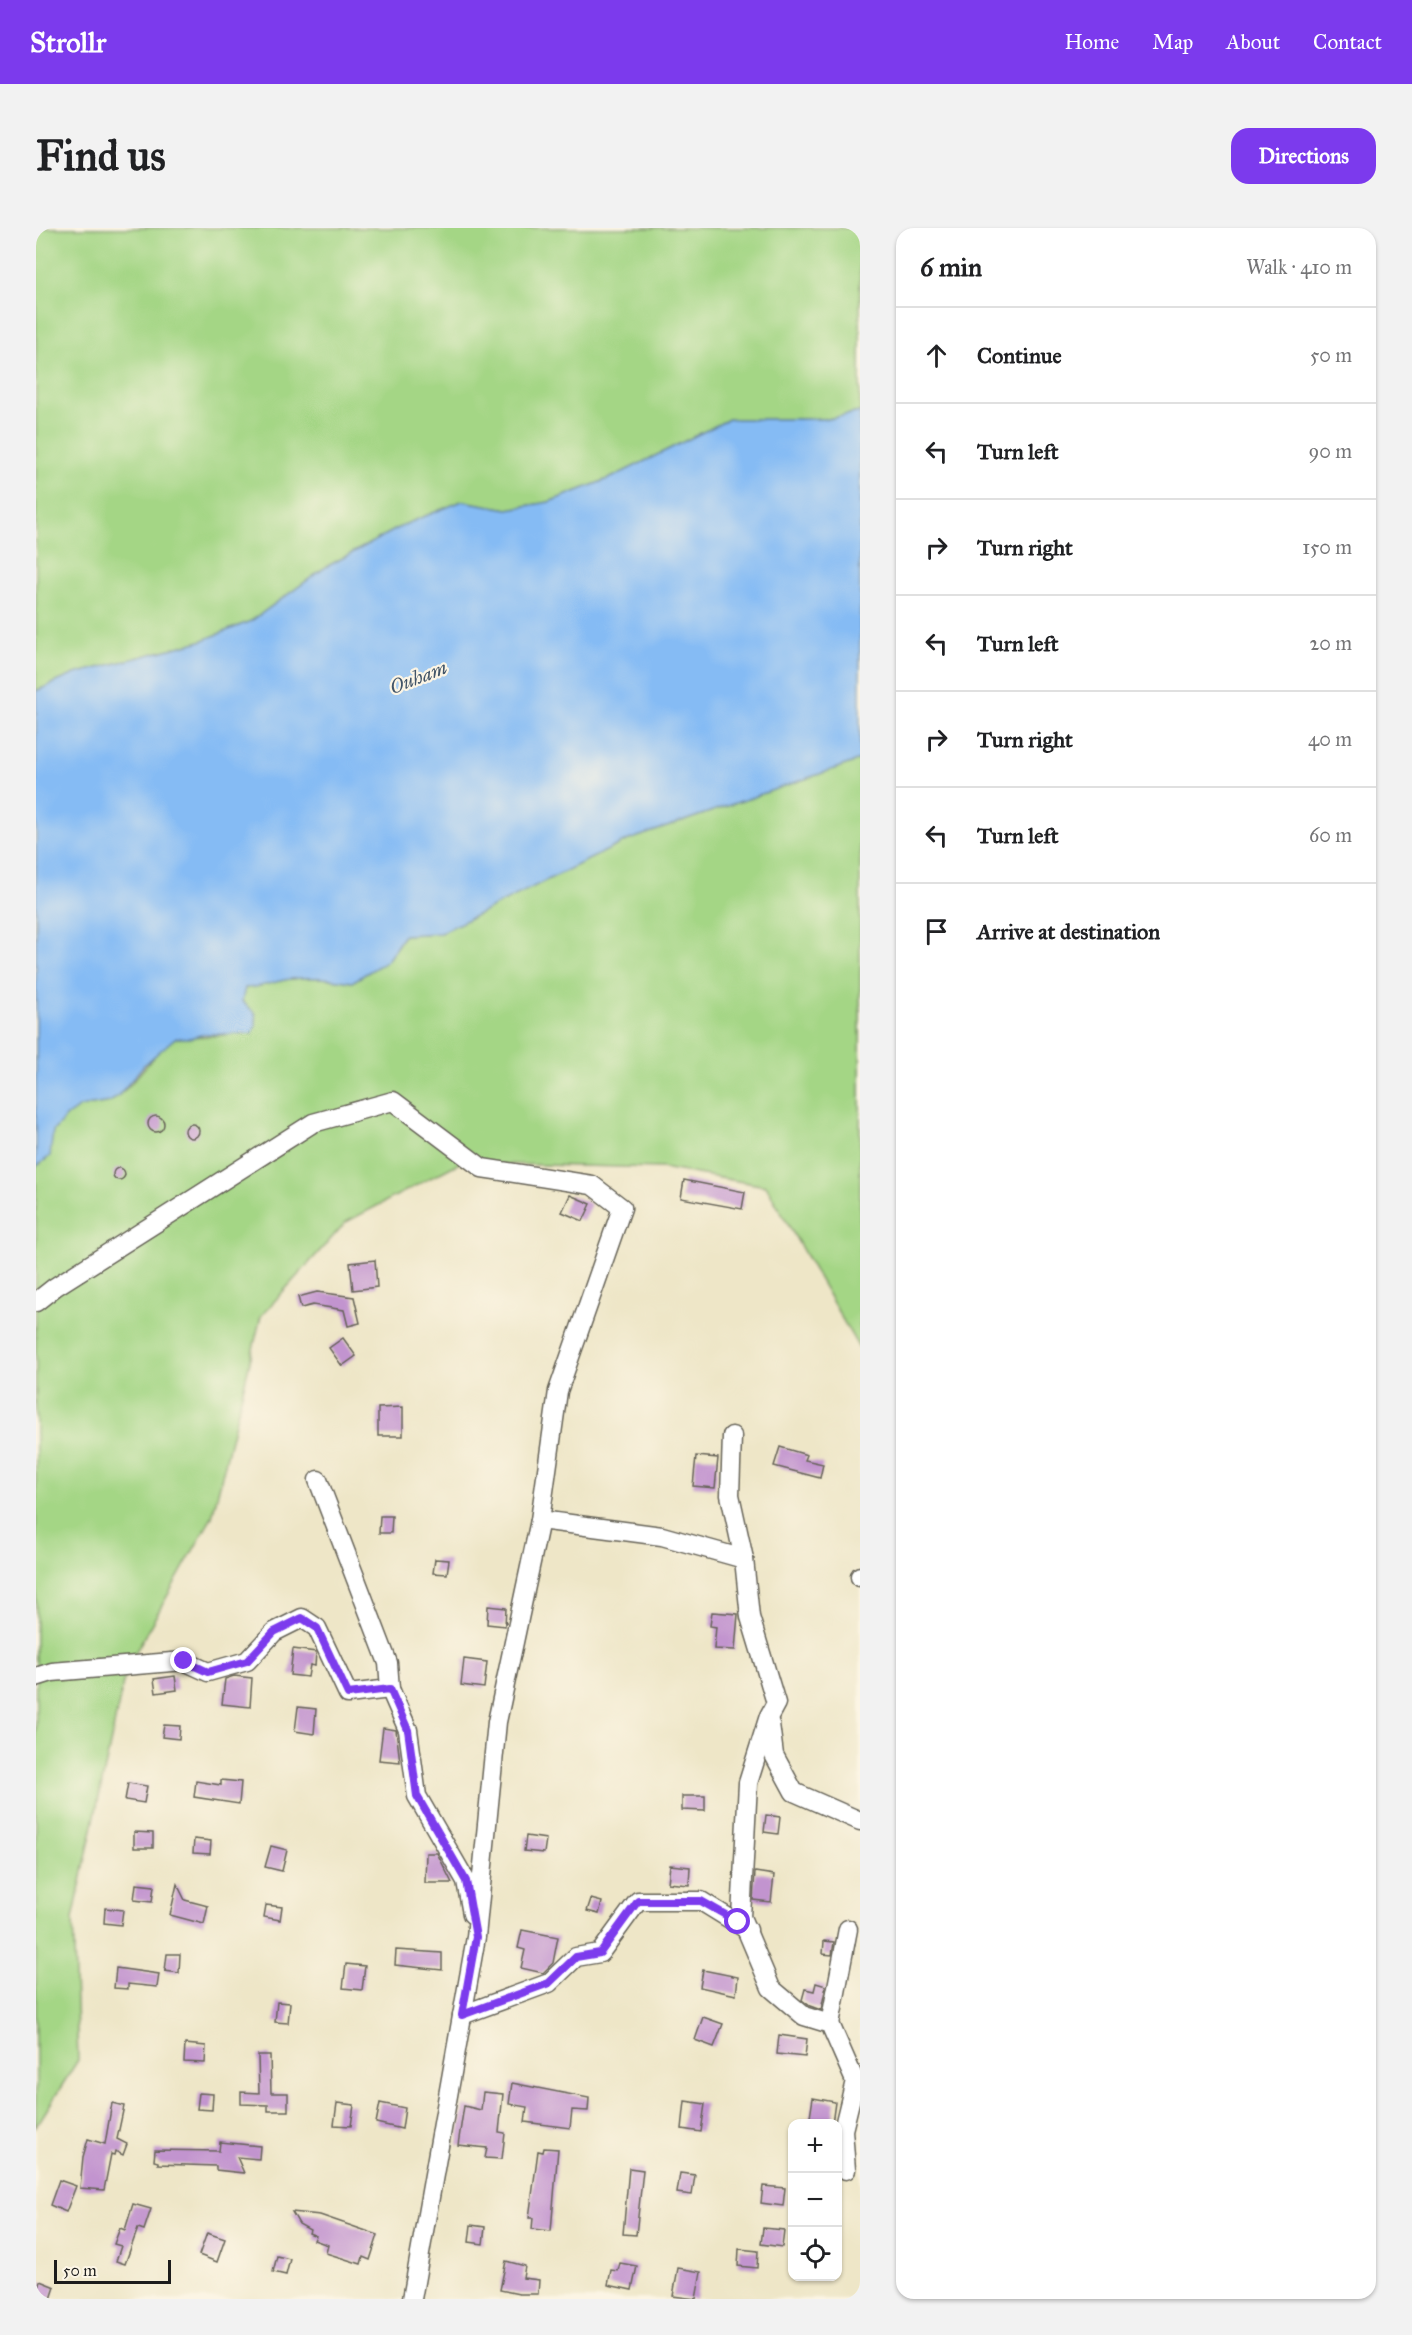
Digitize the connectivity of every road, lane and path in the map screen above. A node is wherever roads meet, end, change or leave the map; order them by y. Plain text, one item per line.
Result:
1 (36, 1302) edge
2 (732, 1437) dead end
3 (318, 1480) dead end
4 (540, 1520) junction
5 (744, 1558) junction
6 (36, 1677) edge
7 (390, 1689) junction
8 (769, 1716) junction
9 (860, 1821) edge
10 (848, 1929) dead end
11 (749, 1931) junction
12 (476, 1937) junction
13 (860, 1960) edge
14 (841, 1969) junction
15 (462, 2015) junction
16 (830, 2024) junction
17 (846, 2170) dead end
18 (412, 2299) edge

1 - 4 street
2 - 5 street
3 - 7 street
4 - 5 street
4 - 12 street
5 - 8 street
6 - 7 street
7 - 12 street
8 - 9 street
8 - 11 street
10 - 14 street
11 - 15 street
11 - 16 street
12 - 15 street
13 - 14 street
14 - 16 street
15 - 18 street
16 - 17 street

